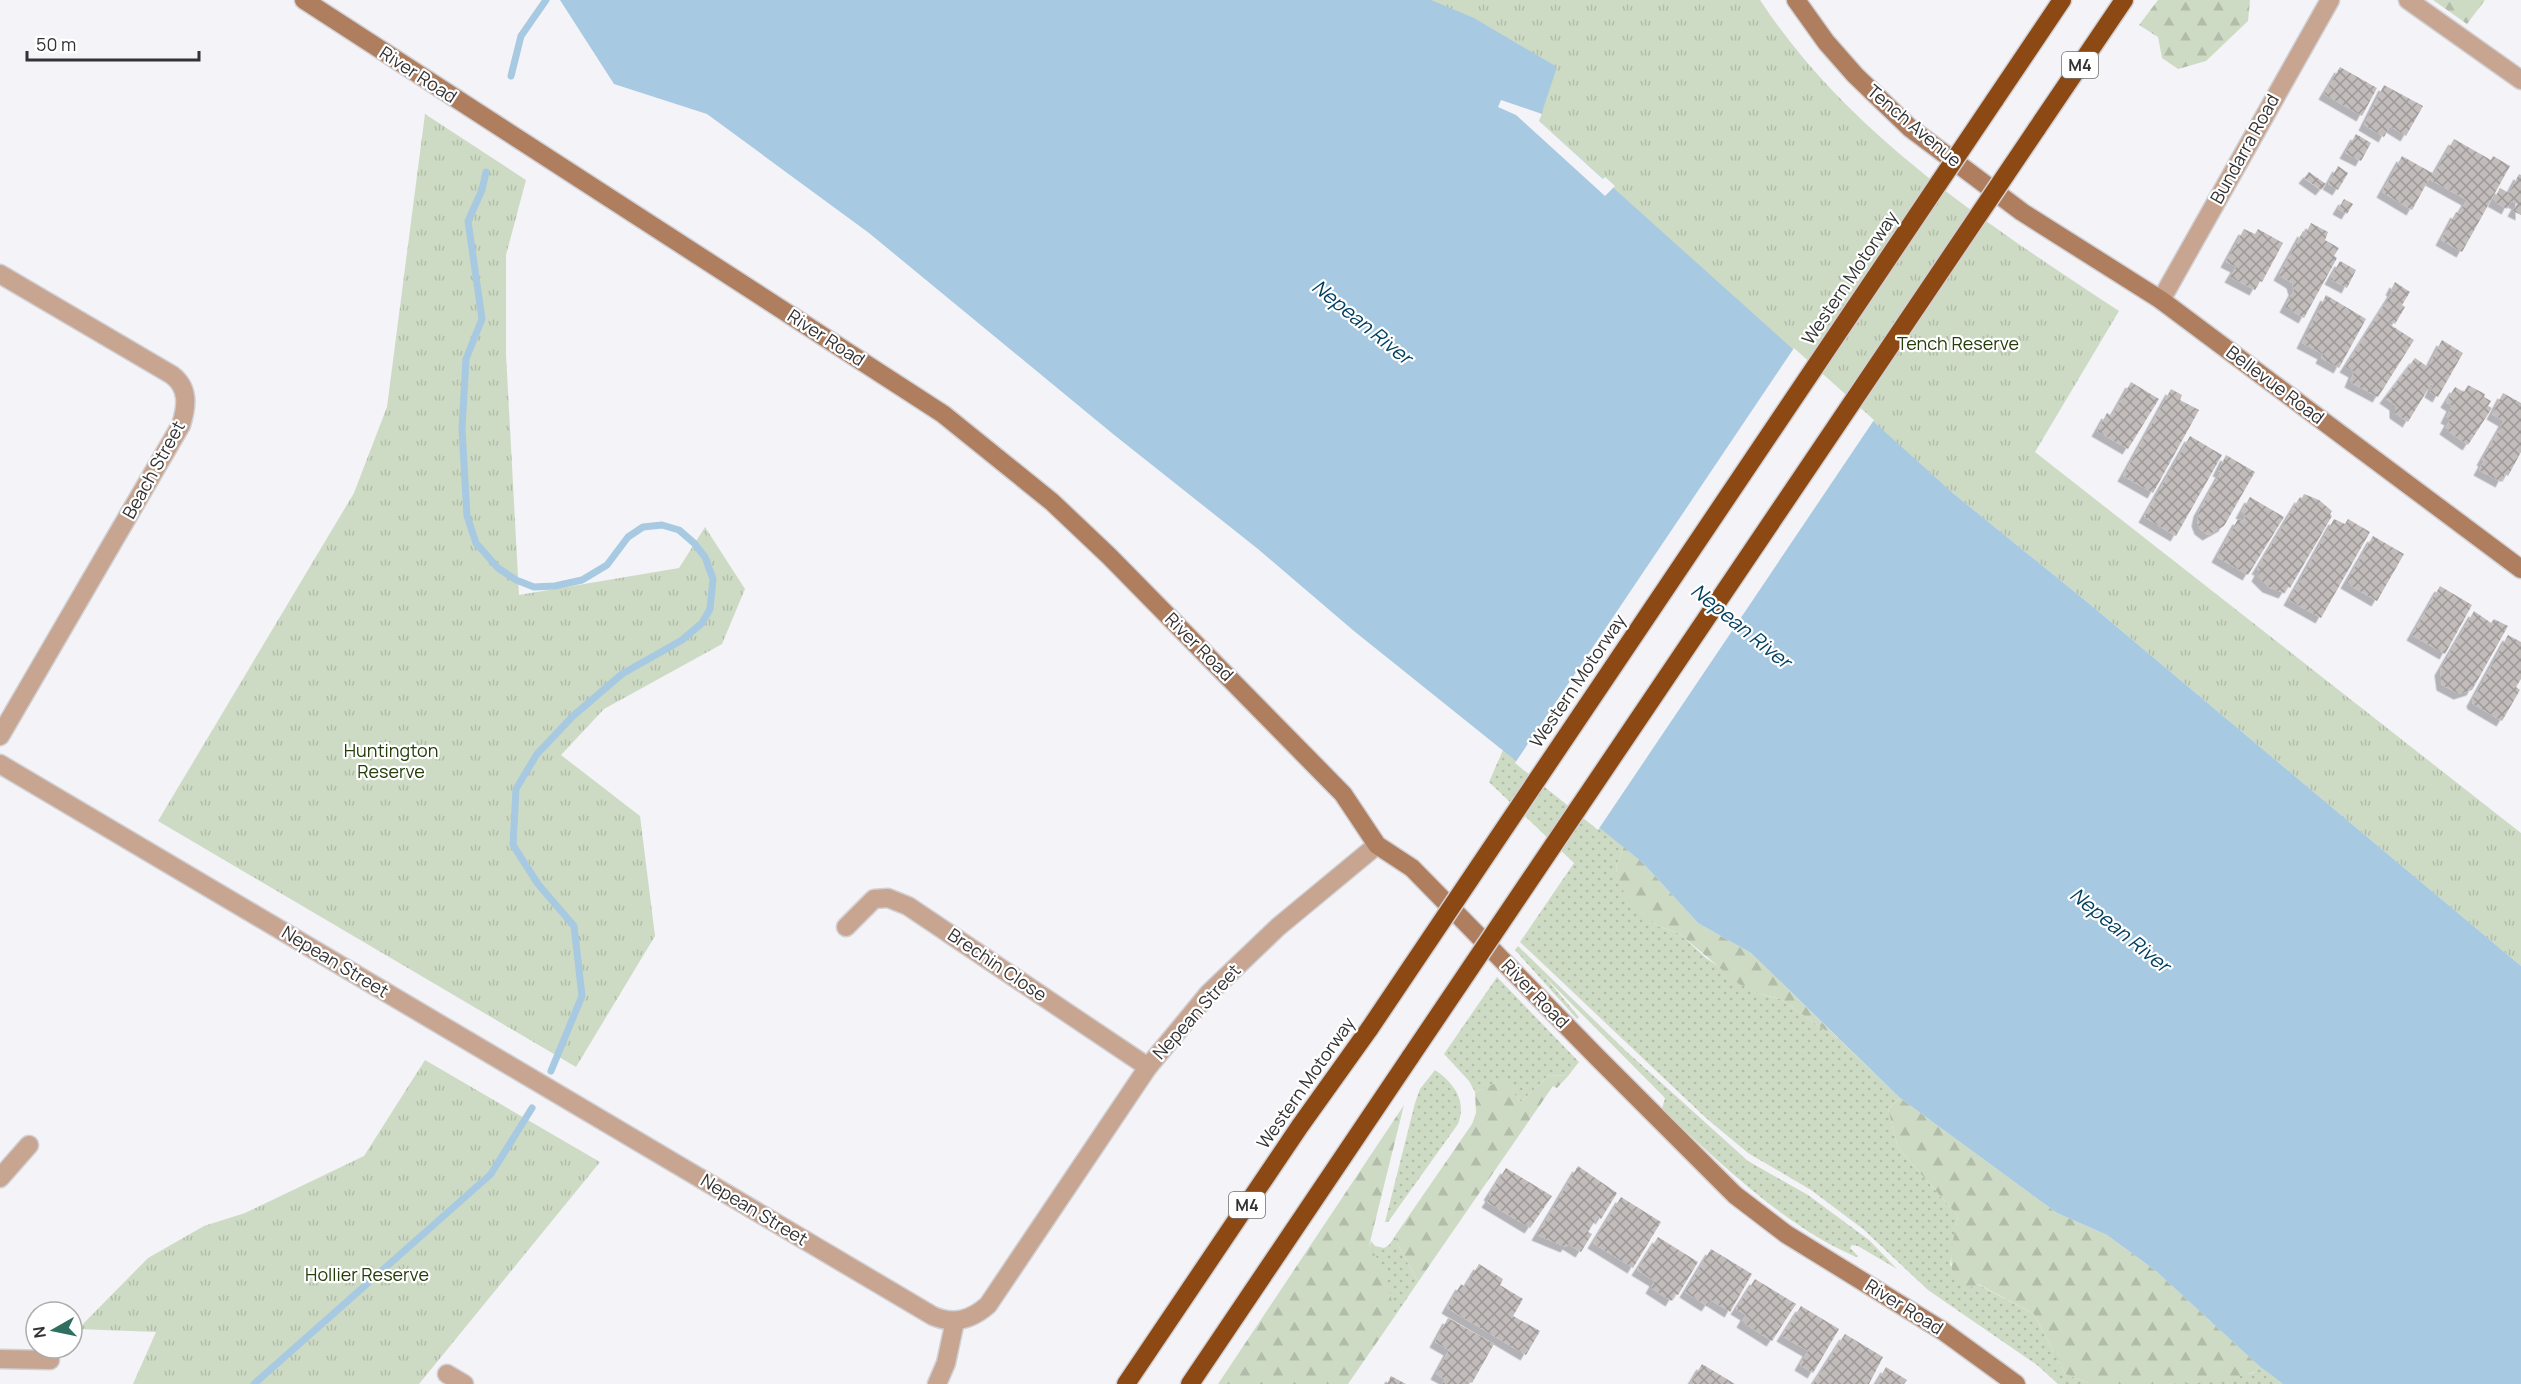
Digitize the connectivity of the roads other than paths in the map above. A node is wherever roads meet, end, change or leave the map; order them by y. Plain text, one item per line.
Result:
1 (304, 0) edge
2 (1796, 0) edge
3 (2062, 0) edge
4 (2124, 0) edge
5 (2330, 0) edge
6 (2408, 0) edge
7 (2521, 80) edge
8 (2022, 212) joint
9 (0, 274) edge
10 (2161, 300) junction
11 (2521, 569) edge
12 (0, 736) edge
13 (0, 764) edge
14 (1377, 845) junction
15 (846, 927) dead end
16 (1148, 1067) junction
17 (29, 1145) dead end
18 (0, 1178) edge
19 (955, 1321) junction
20 (0, 1359) edge
21 (24, 1359) edge
22 (447, 1374) dead end
23 (464, 1384) edge
24 (937, 1384) edge
25 (1126, 1384) edge
26 (1190, 1384) edge
27 (2016, 1384) edge

1 - 14 street, River Road
2 - 8 street, Tench Avenue
3 - 25 highway, Western Motorway / M4, bridge
4 - 26 highway, M4, bridge
5 - 10 street, Bundarra Road
6 - 7 street
8 - 10 street, Bellevue Road
9 - 12 street, Beach Street
10 - 11 street, Bellevue Road
13 - 19 street, Nepean Street
14 - 16 street, Nepean Street
14 - 27 street, River Road
15 - 16 street, Brechin Close
16 - 19 street, Nepean Street
17 - 18 street
19 - 24 street
20 - 21 street
22 - 23 street

